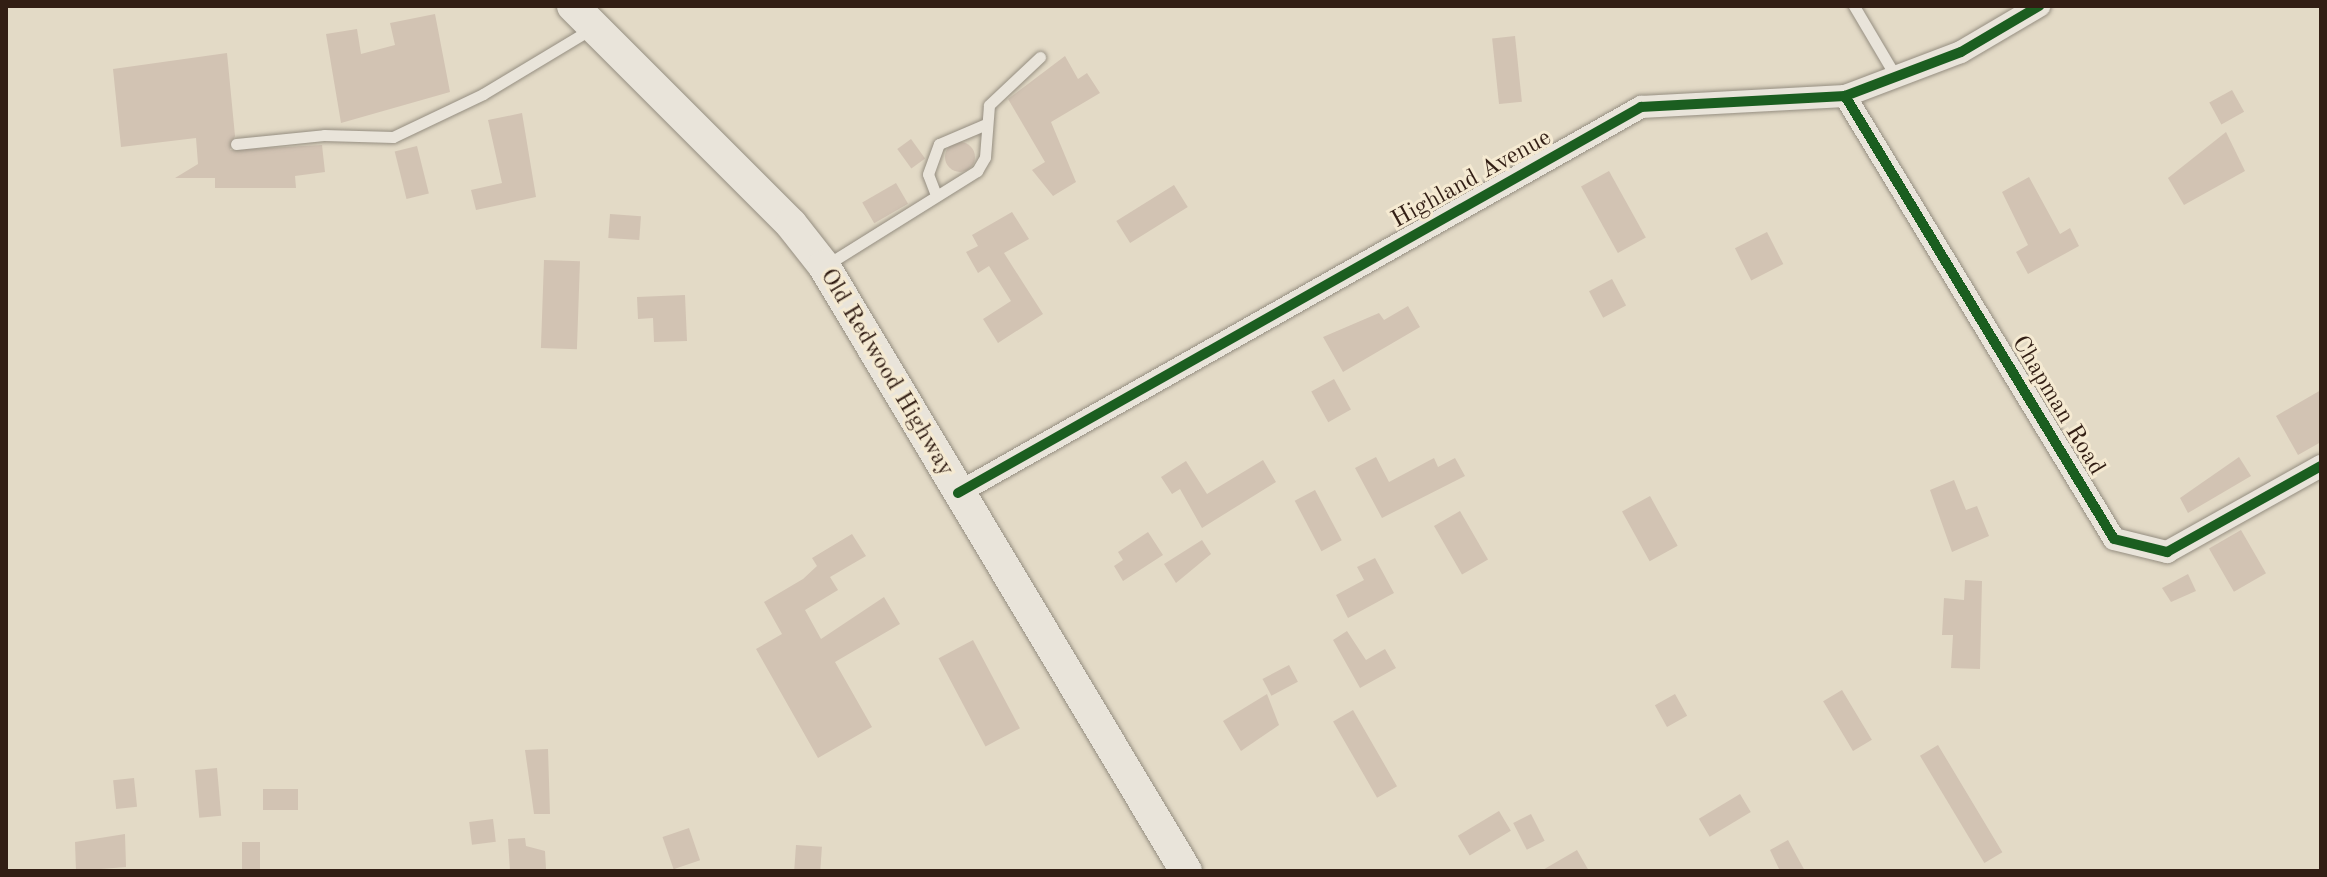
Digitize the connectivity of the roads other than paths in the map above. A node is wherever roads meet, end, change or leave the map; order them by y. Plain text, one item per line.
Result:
1 (1854, 6) edge
2 (2039, 6) edge
3 (580, 12) edge
4 (1040, 57) dead end
5 (1896, 77) junction
6 (1845, 96) junction
7 (984, 125) junction
8 (236, 144) dead end
9 (936, 195) junction
10 (824, 266) junction
11 (2321, 466) edge
12 (958, 493) junction
13 (1186, 871) edge

1 - 5 lane
2 - 5 street, Highland Avenue
3 - 8 lane
3 - 10 main road, Old Redwood Highway
4 - 7 lane
5 - 6 street, Highland Avenue
6 - 11 street, Chapman Road
6 - 12 street, Highland Avenue
7 - 9 lane
7 - 9 lane
9 - 10 lane
10 - 12 main road, Old Redwood Highway
12 - 13 main road, Old Redwood Highway

